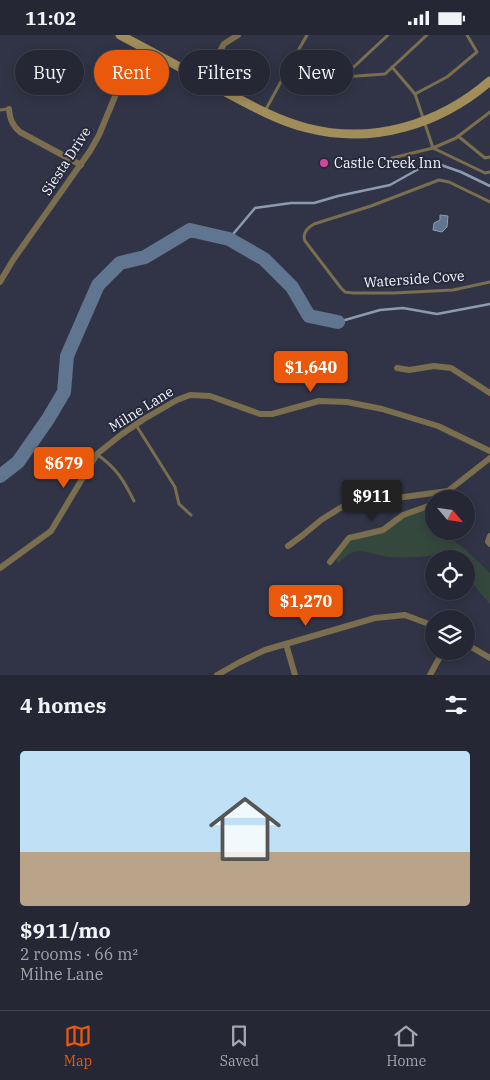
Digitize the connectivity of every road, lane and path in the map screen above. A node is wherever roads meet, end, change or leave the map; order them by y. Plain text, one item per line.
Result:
1 (120, 35) edge
2 (238, 35) edge
3 (307, 35) edge
4 (388, 35) edge
5 (427, 35) edge
6 (467, 35) edge
7 (142, 47) junction
8 (221, 50) edge
9 (298, 50) edge
10 (179, 67) edge
11 (392, 67) junction
12 (353, 68) edge
13 (353, 76) edge
14 (490, 81) edge
15 (280, 83) edge
16 (415, 94) junction
17 (231, 95) edge
18 (9, 109) joint
19 (0, 110) edge
20 (490, 112) edge
21 (264, 113) junction
22 (424, 122) junction
23 (458, 136) junction
24 (433, 148) junction
25 (489, 157) edge
26 (392, 158) dead end
27 (81, 165) junction
28 (490, 172) edge
29 (490, 202) edge
30 (490, 282) edge
31 (0, 283) edge
32 (397, 367) dead end
33 (490, 393) edge
34 (136, 425) junction
35 (490, 451) edge
36 (97, 454) junction
37 (490, 457) edge
38 (449, 490) edge
39 (425, 494) edge
40 (134, 501) dead end
41 (425, 507) edge
42 (191, 515) dead end
43 (490, 536) edge
44 (490, 544) edge
45 (288, 546) dead end
46 (330, 562) dead end
47 (0, 569) edge
48 (425, 623) edge
49 (286, 644) junction
50 (475, 649) edge
51 (490, 658) edge
52 (438, 660) edge
53 (218, 675) edge
54 (295, 675) edge
55 (430, 675) edge

1 - 7 street
2 - 8 street
3 - 9 lane
4 - 12 lane
5 - 11 lane
6 - 16 lane
7 - 10 street
7 - 27 street, Siesta Drive
11 - 13 lane
11 - 16 lane
14 - 22 street
15 - 21 lane
16 - 22 lane
17 - 21 street
18 - 19 lane
18 - 27 street
20 - 23 lane
21 - 22 street
22 - 24 lane
23 - 24 lane
23 - 25 lane
24 - 26 lane
24 - 28 lane
27 - 31 street, Siesta Drive
29 - 30 lane, Waterside Cove
32 - 33 street
34 - 35 street, Milne Lane
34 - 36 street, Milne Lane
34 - 42 lane
36 - 40 lane
36 - 47 street, Milne Lane
37 - 38 street
39 - 45 street
41 - 46 street
43 - 44 street
48 - 49 street
49 - 53 street
49 - 54 street
50 - 51 street
52 - 55 street

